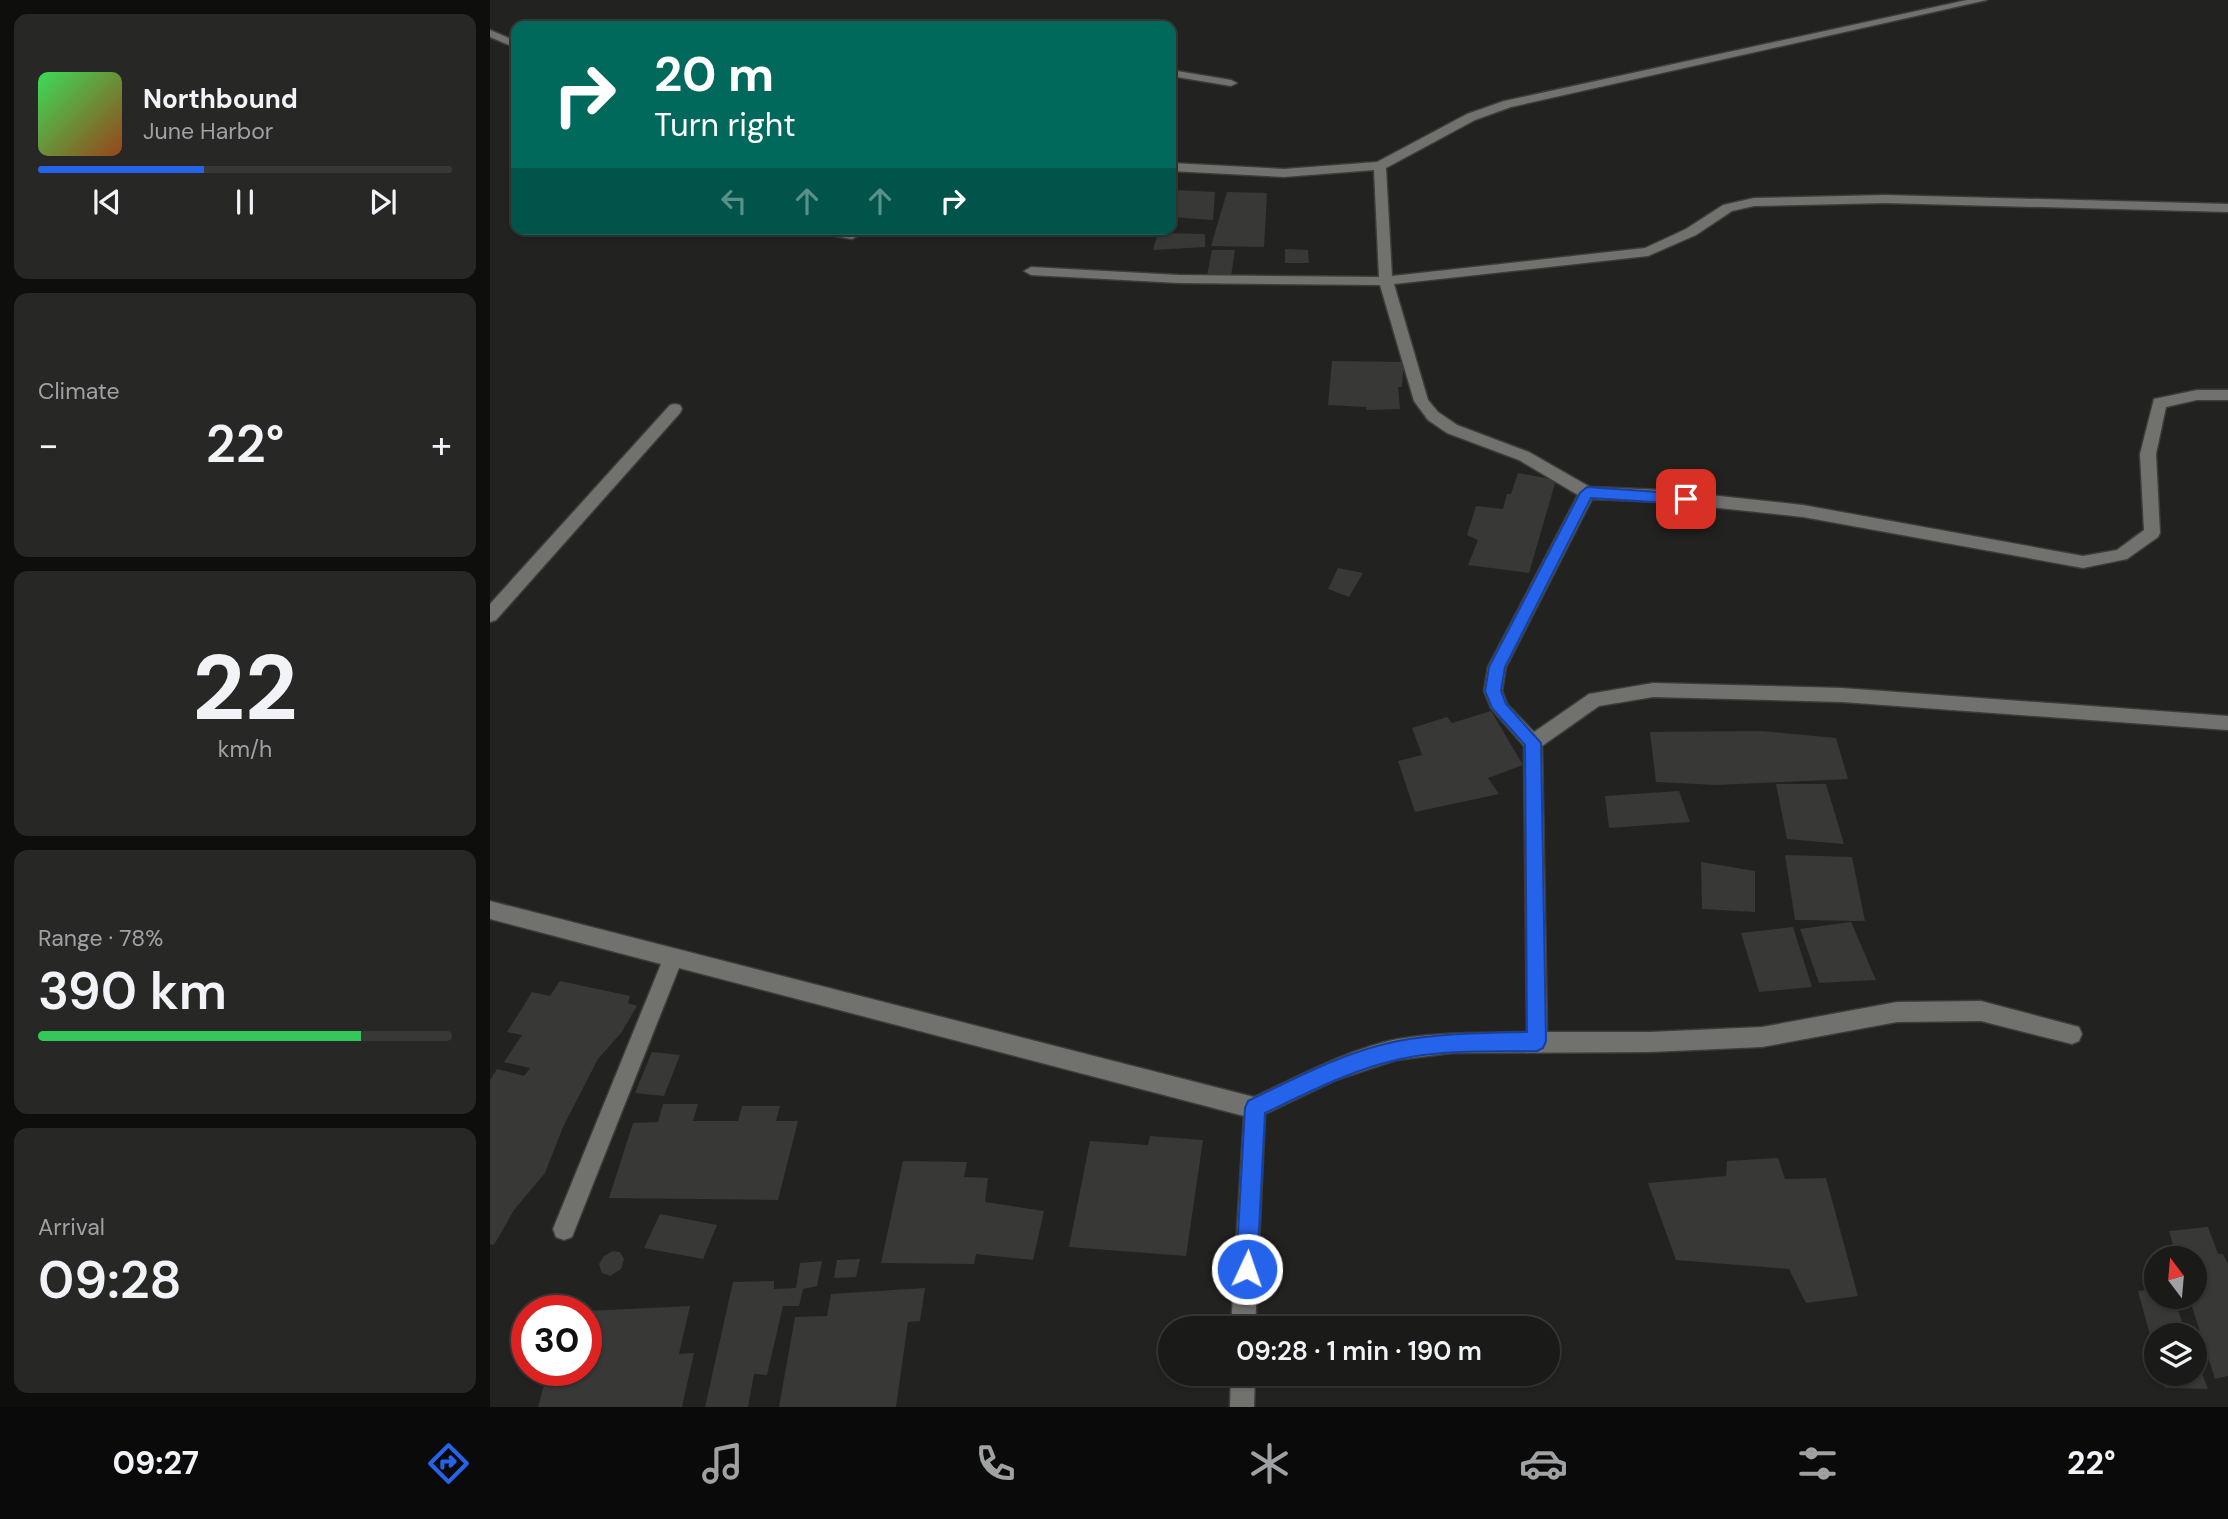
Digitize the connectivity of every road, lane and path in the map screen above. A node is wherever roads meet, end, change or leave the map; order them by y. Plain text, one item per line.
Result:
1 (1982, 0) edge
2 (490, 33) edge
3 (511, 43) edge
4 (1176, 74) edge
5 (1231, 83) dead end
6 (1380, 166) junction
7 (1176, 167) edge
8 (2228, 208) edge
9 (1031, 271) dead end
10 (1386, 281) junction
11 (2228, 395) edge
12 (675, 409) dead end
13 (1587, 493) junction
14 (490, 615) edge
15 (2228, 723) edge
16 (1533, 743) junction
17 (490, 910) edge
18 (673, 958) junction
19 (2072, 1034) dead end
20 (1537, 1041) junction
21 (1255, 1108) junction
22 (564, 1229) dead end
23 (1245, 1316) edge
24 (1243, 1386) edge
25 (1242, 1407) edge

1 - 6 street
2 - 3 street
4 - 5 street
6 - 7 street
6 - 10 street
8 - 10 street
9 - 10 street
10 - 13 street
11 - 13 street
12 - 14 street
13 - 16 street
15 - 16 street
16 - 20 street
17 - 18 street
18 - 21 street
18 - 22 street
19 - 20 street
20 - 21 street
21 - 23 street
24 - 25 street

